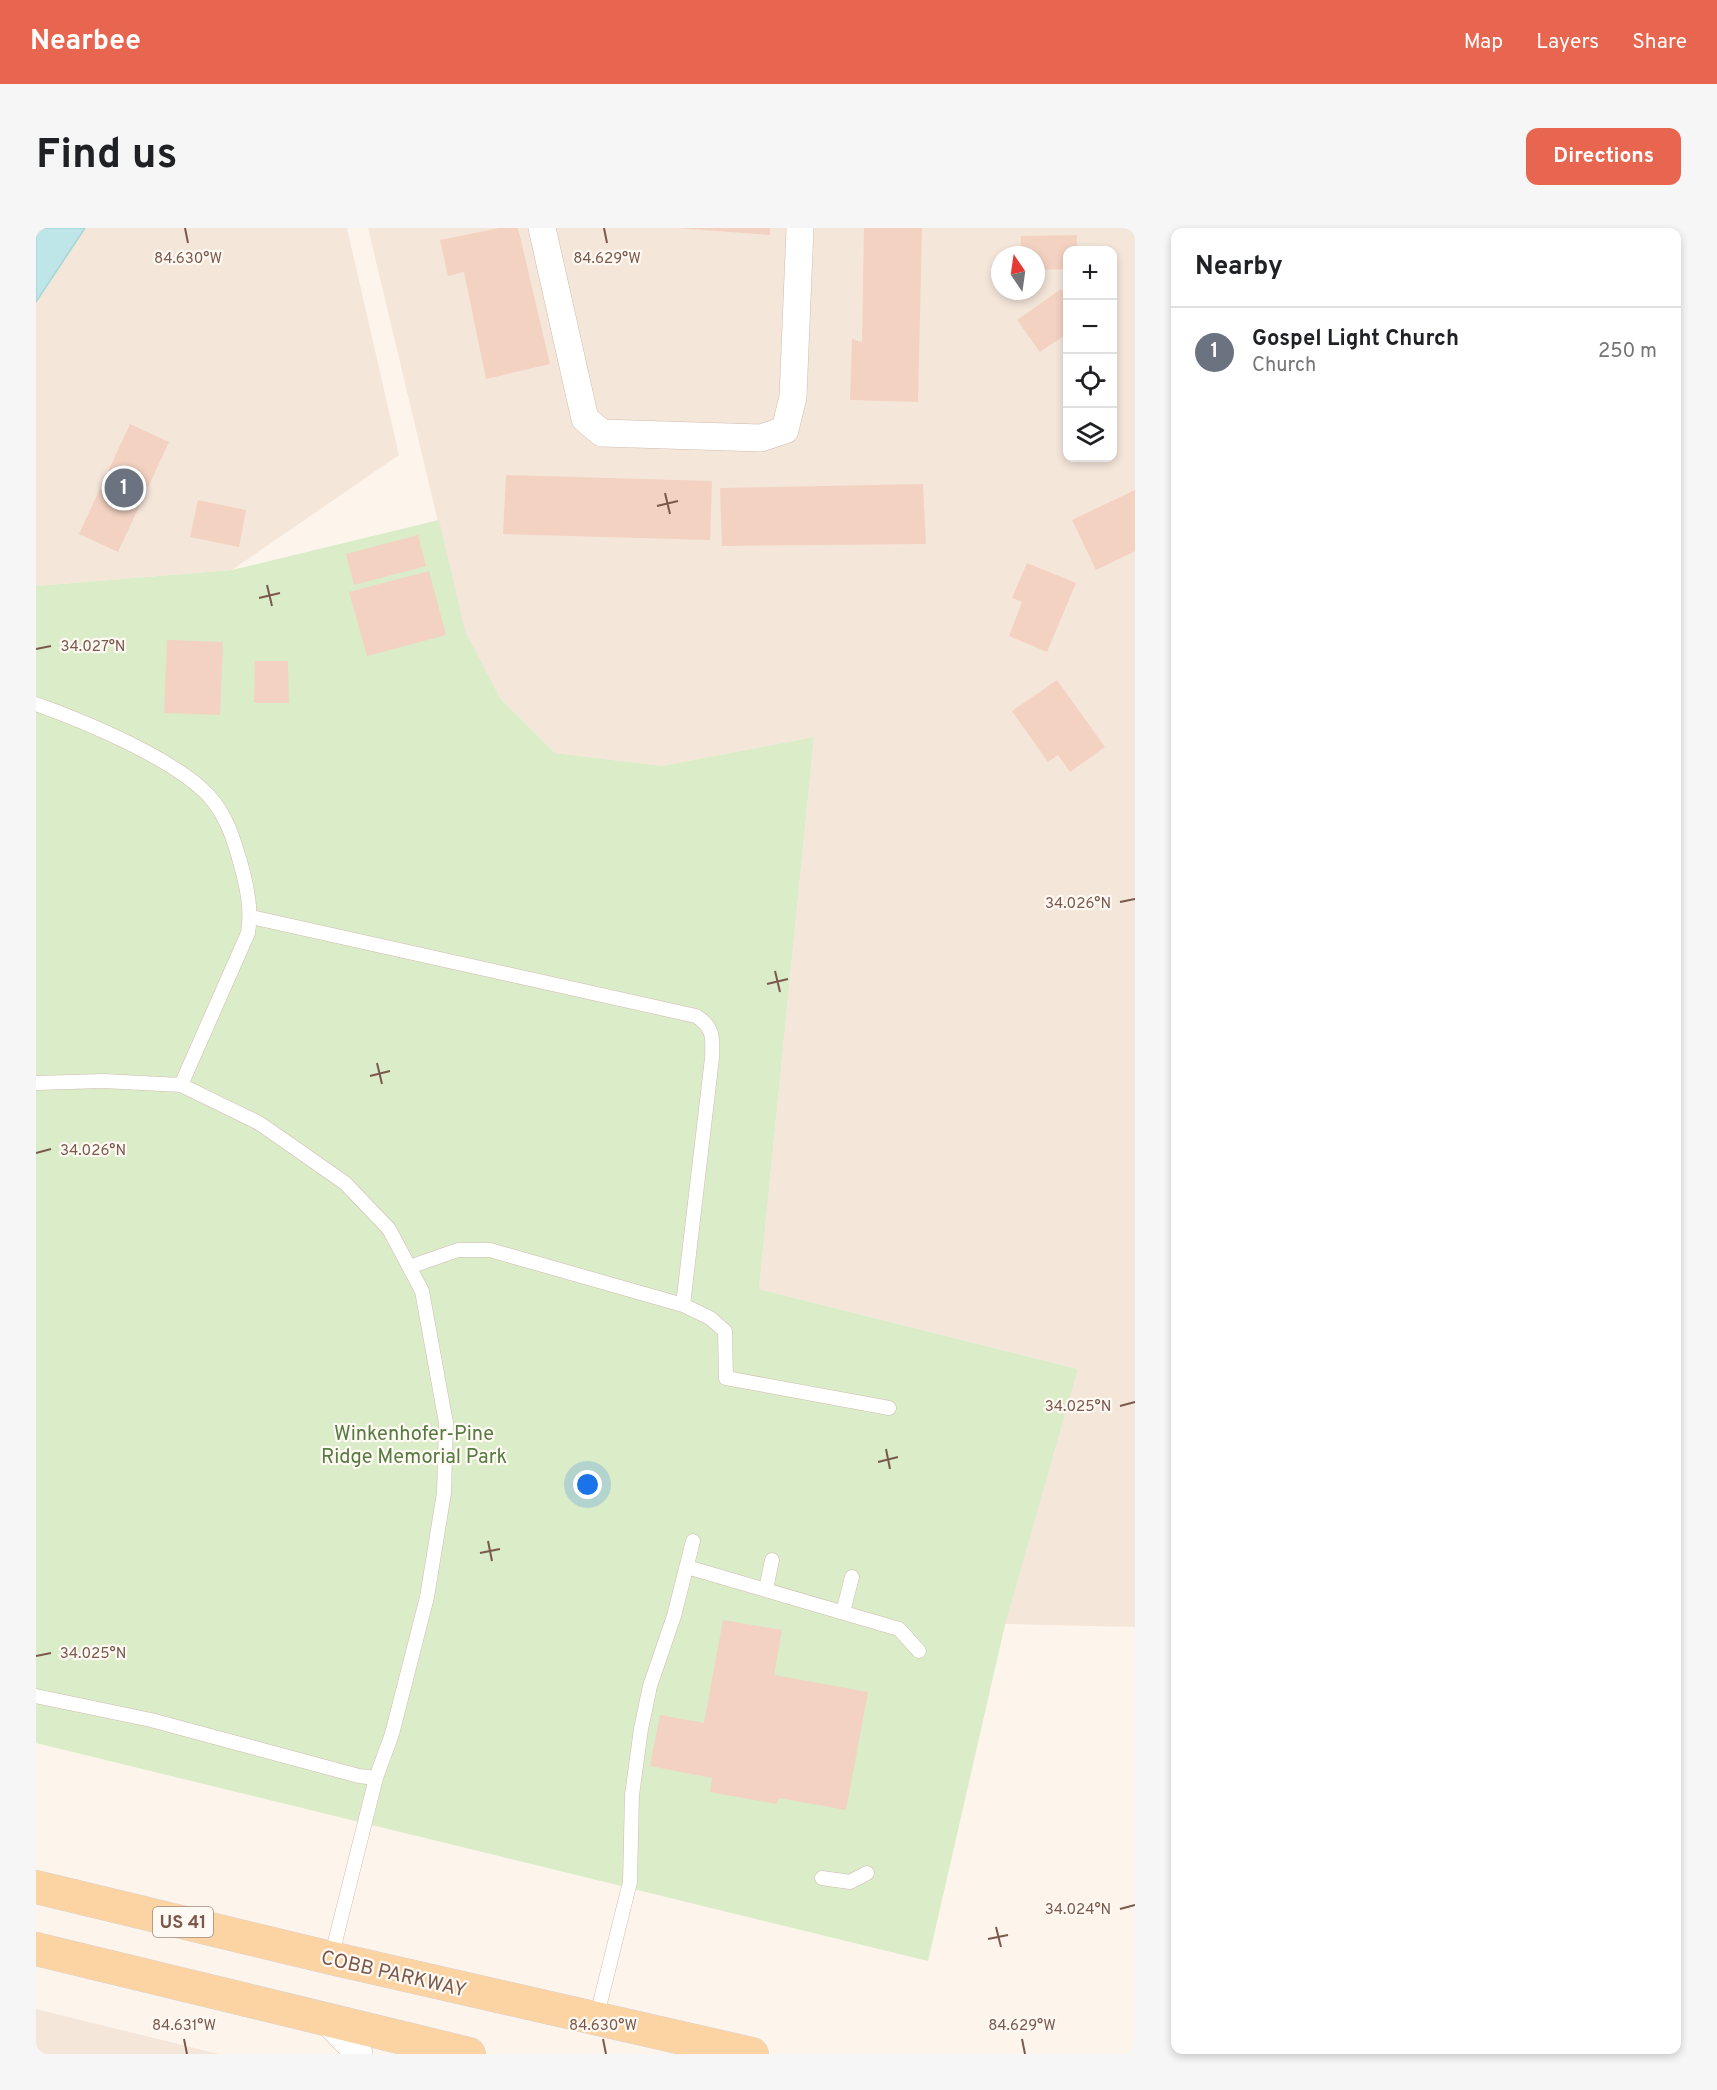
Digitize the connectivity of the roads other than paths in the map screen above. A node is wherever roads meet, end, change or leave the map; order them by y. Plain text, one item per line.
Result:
1 (542, 228) edge
2 (800, 228) edge
3 (36, 704) edge
4 (251, 917) junction
5 (36, 1083) edge
6 (181, 1084) junction
7 (409, 1267) junction
8 (683, 1305) junction
9 (889, 1408) dead end
10 (693, 1541) dead end
11 (772, 1560) dead end
12 (687, 1567) junction
13 (852, 1577) dead end
14 (766, 1590) junction
15 (843, 1612) junction
16 (919, 1651) dead end
17 (36, 1696) edge
18 (376, 1778) junction
19 (867, 1873) dead end
20 (822, 1878) dead end
21 (36, 1887) edge
22 (36, 1949) edge
23 (331, 1958) junction
24 (323, 2017) junction
25 (596, 2020) junction
26 (359, 2054) edge
27 (469, 2054) edge
28 (752, 2054) edge

1 - 2 street
3 - 4 lane
4 - 6 lane
4 - 8 lane
5 - 6 lane
6 - 7 lane
7 - 8 lane
7 - 18 lane
8 - 9 lane
10 - 12 lane
11 - 14 lane
12 - 14 lane
12 - 25 lane
13 - 15 lane
14 - 15 lane
15 - 16 lane
17 - 18 lane
18 - 23 lane
19 - 20 lane
21 - 23 main road, COBB PARKWAY / US 41
22 - 24 main road
23 - 25 main road, COBB PARKWAY / US 41
24 - 26 street
24 - 27 main road
25 - 28 main road, COBB PARKWAY / US 41

